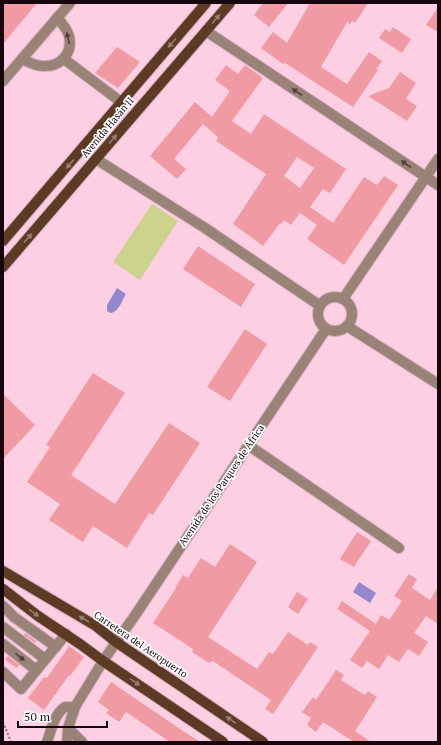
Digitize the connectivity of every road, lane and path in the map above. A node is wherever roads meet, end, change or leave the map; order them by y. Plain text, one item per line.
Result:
1 (70, 3) edge
2 (206, 3) edge
3 (230, 3) edge
4 (57, 18) junction
5 (206, 30) junction
6 (22, 59) junction
7 (64, 59) junction
8 (3, 81) edge
9 (121, 102) junction
10 (96, 159) junction
11 (438, 159) edge
12 (426, 177) junction
13 (438, 185) edge
14 (3, 241) edge
15 (3, 267) edge
16 (343, 299) junction
17 (319, 305) junction
18 (347, 326) junction
19 (326, 329) junction
20 (438, 384) edge
21 (248, 445) junction
22 (399, 548) dead end
23 (3, 571) edge
24 (16, 579) junction
25 (3, 586) edge
26 (3, 589) edge
27 (3, 606) edge
28 (3, 626) edge
29 (66, 634) junction
30 (116, 642) junction
31 (3, 644) edge
32 (56, 647) junction
33 (46, 659) junction
34 (103, 661) junction
35 (36, 670) junction
36 (3, 672) edge
37 (75, 707) junction
38 (3, 722) edge
39 (68, 728) junction
40 (11, 742) edge
41 (47, 742) edge
42 (67, 742) edge
43 (82, 742) edge
44 (223, 742) edge
45 (263, 742) edge

1 - 4 street
2 -> 9 main road, Avenida Hasán II
5 -> 3 main road, Avenida Hasán II
4 - 6 street
7 -> 4 street
10 -> 5 main road, Avenida Hasán II
12 -> 5 street
6 - 7 street
6 - 8 street
7 - 9 street
9 -> 14 main road, Avenida Hasán II
15 -> 10 main road, Avenida Hasán II
10 - 17 street
11 - 12 street
12 - 13 street
12 - 16 street
16 - 17 street
16 - 18 street
17 - 19 street
18 - 19 street
18 - 20 street
19 - 21 street, Avenida de los Parques de África
21 - 22 street
21 - 30 street, Avenida de los Parques de África
23 - 24 main road, Carretera del Aeropuerto
24 - 25 main road
30 -> 24 main road, Carretera del Aeropuerto
26 -> 29 main road
27 - 32 street
28 - 33 street
29 - 32 street
29 - 34 main road
30 - 34 street, Avenida de los Parques de África
45 -> 30 main road, Carretera del Aeropuerto
31 -> 35 street
32 - 33 street
33 - 35 street
34 - 37 street, Avenida de los Parques de África
34 -> 44 main road
35 - 36 street
37 - 39 street, Avenida de los Parques de África
37 - 41 street
38 - 40 path
39 - 42 street, Avenida de los Parques de África
39 - 43 street

